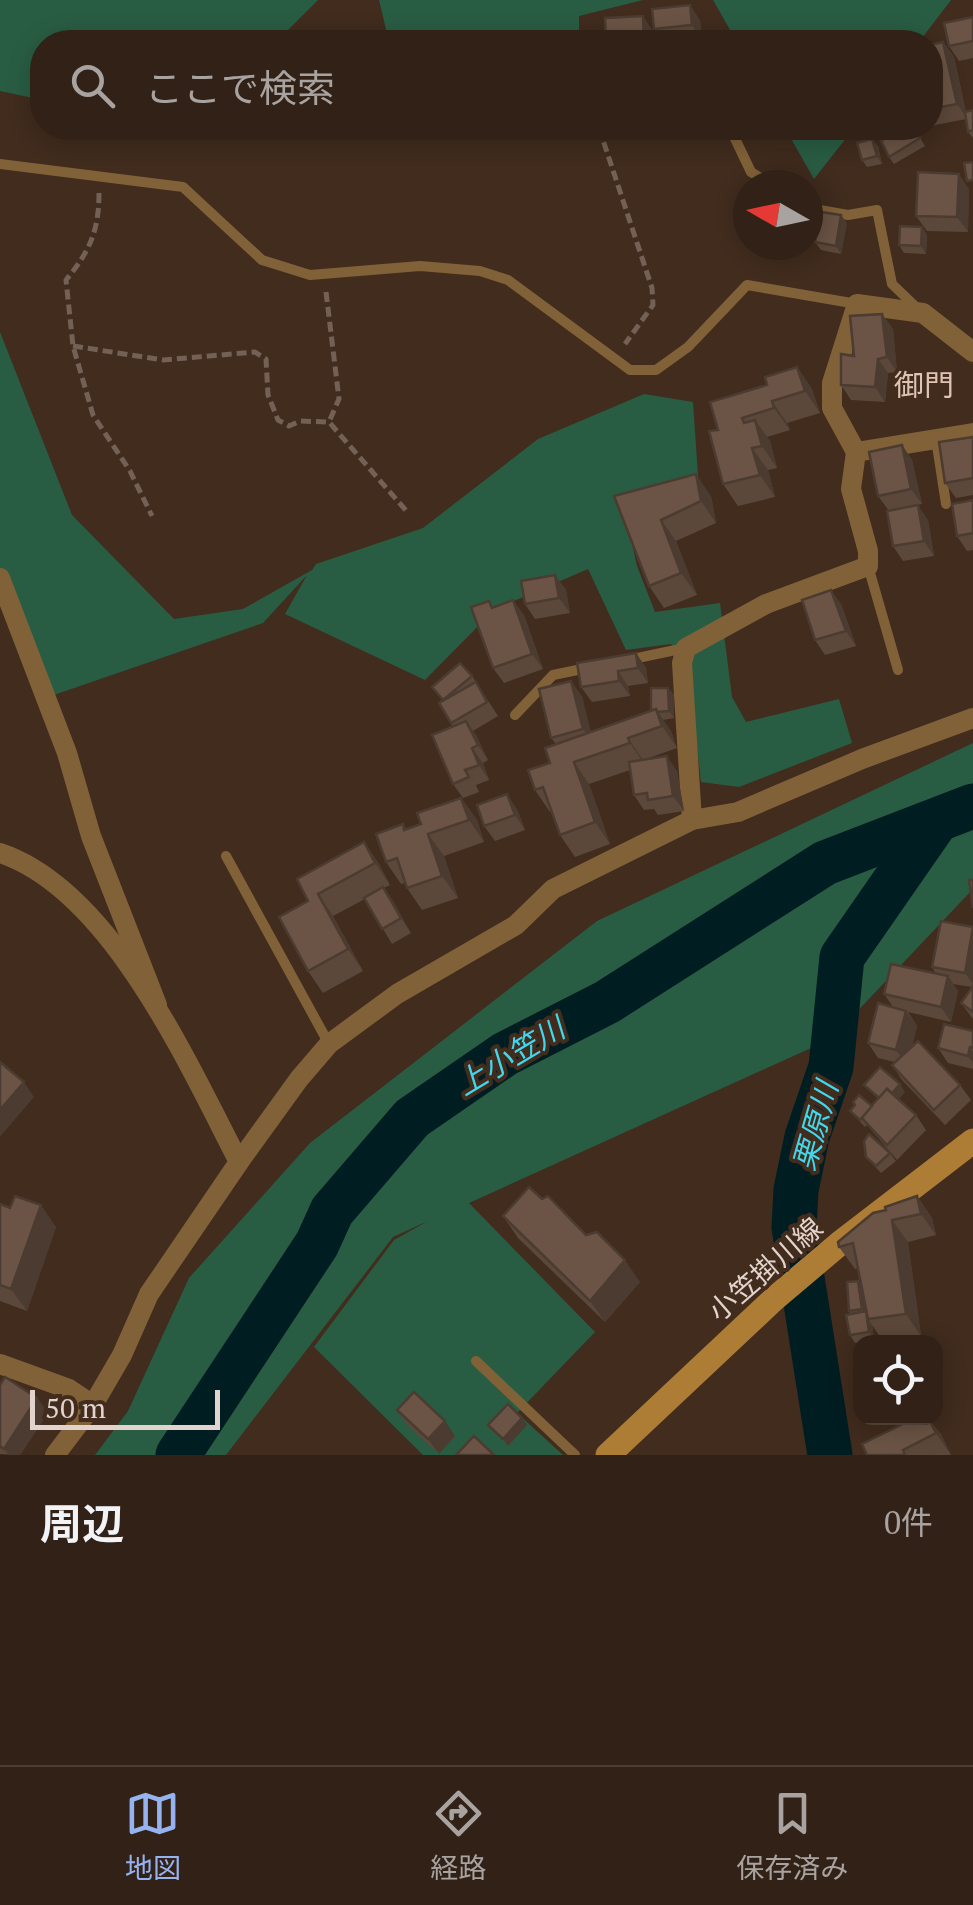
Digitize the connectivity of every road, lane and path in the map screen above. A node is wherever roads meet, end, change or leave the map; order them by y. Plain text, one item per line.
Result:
1 (603, 140) edge
2 (736, 140) edge
3 (0, 164) edge
4 (750, 170) edge
5 (100, 175) junction
6 (823, 211) edge
7 (324, 274) junction
8 (857, 304) junction
9 (922, 313) junction
10 (73, 346) junction
11 (973, 352) edge
12 (614, 358) junction
13 (328, 422) junction
14 (973, 433) edge
15 (936, 438) junction
16 (856, 452) junction
17 (946, 504) dead end
18 (409, 514) dead end
19 (152, 516) dead end
20 (868, 566) junction
21 (0, 578) edge
22 (686, 648) junction
23 (617, 662) edge
24 (601, 666) edge
25 (898, 670) dead end
26 (515, 715) dead end
27 (973, 718) edge
28 (692, 820) junction
29 (0, 853) edge
30 (226, 856) dead end
31 (158, 1005) junction
32 (329, 1044) junction
33 (973, 1141) edge
34 (239, 1162) junction
35 (476, 1361) dead end
36 (0, 1364) edge
37 (93, 1405) junction
38 (55, 1455) edge
39 (575, 1455) edge
40 (608, 1455) edge

1 - 12 path
2 - 4 lane
3 - 5 lane
5 - 7 lane
5 - 10 path
6 - 9 lane
7 - 12 lane
7 - 13 path
8 - 9 street
8 - 12 lane
8 - 16 street
9 - 11 street
10 - 13 path
10 - 19 path
13 - 18 path
14 - 15 street
15 - 16 street
15 - 17 lane
16 - 20 street
20 - 22 street
20 - 25 lane
21 - 31 street
22 - 23 lane
22 - 28 street
24 - 26 lane
27 - 28 street
28 - 32 street
29 - 31 street
30 - 32 lane
31 - 34 street
32 - 34 street
33 - 40 main road, 小笠掛川線
34 - 37 street
35 - 39 lane
36 - 37 street
37 - 38 street

